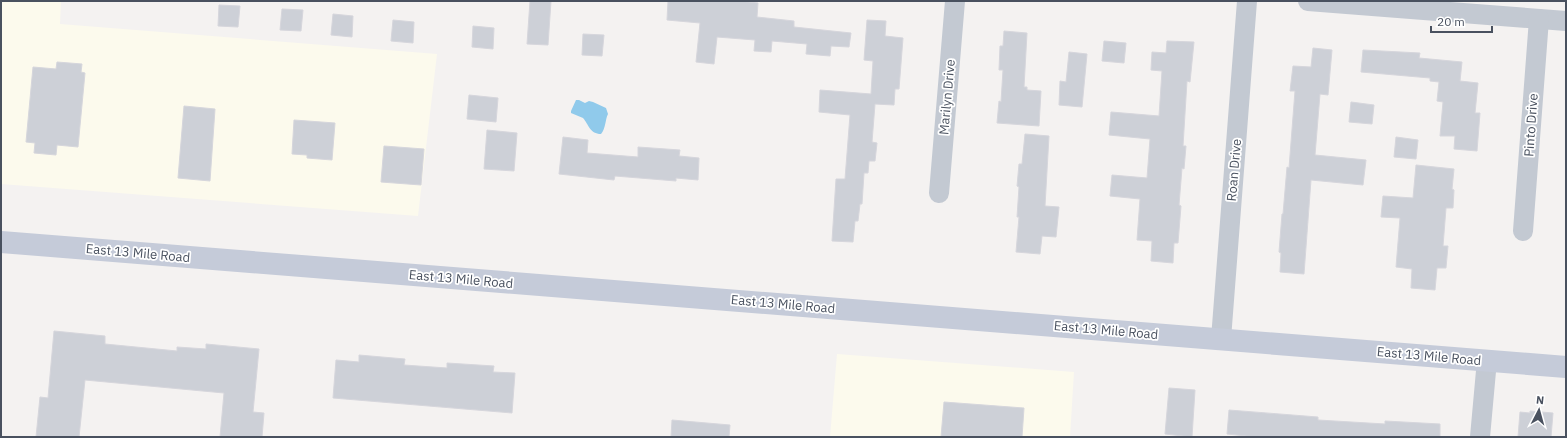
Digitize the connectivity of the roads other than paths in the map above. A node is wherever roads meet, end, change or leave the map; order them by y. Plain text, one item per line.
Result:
1 (955, 1) edge
2 (1247, 1) edge
3 (1308, 1) edge
4 (1539, 19) junction
5 (1566, 21) edge
6 (940, 193) dead end
7 (1523, 231) dead end
8 (1, 242) edge
9 (1220, 339) junction
10 (1486, 360) junction
11 (1566, 367) edge
12 (1480, 437) edge

1 - 6 street, Marilyn Drive
2 - 9 street, Roan Drive
3 - 4 street
4 - 5 street
4 - 7 street, Pinto Drive
8 - 9 main road, East 13 Mile Road
9 - 10 main road, East 13 Mile Road
10 - 11 main road, East 13 Mile Road
10 - 12 street

